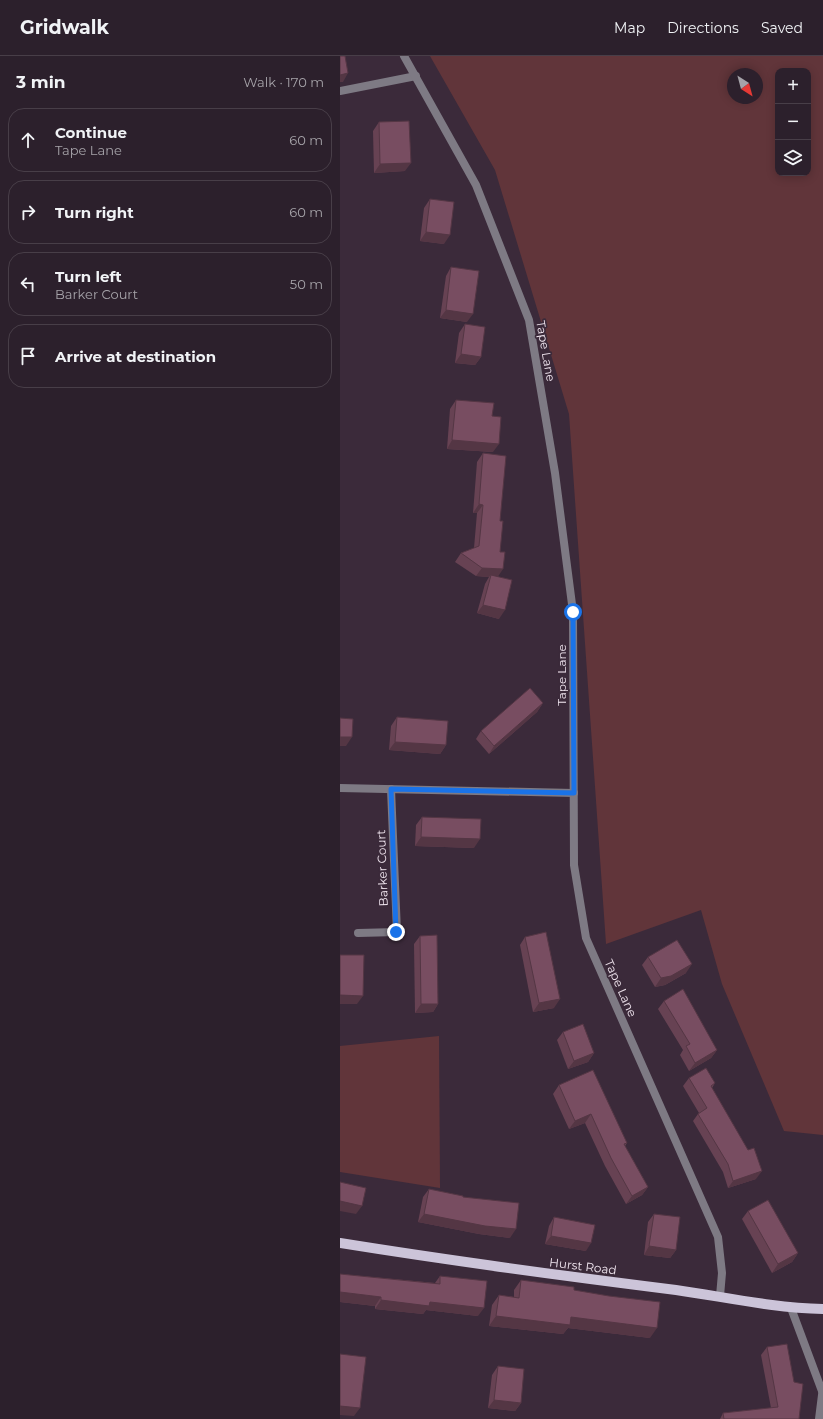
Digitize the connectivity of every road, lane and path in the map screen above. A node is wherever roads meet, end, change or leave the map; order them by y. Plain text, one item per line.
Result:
1 (404, 56) edge
2 (416, 76) junction
3 (340, 91) edge
4 (340, 788) edge
5 (391, 789) junction
6 (574, 793) junction
7 (358, 933) dead end
8 (340, 1243) edge
9 (720, 1296) junction
10 (791, 1308) junction
11 (823, 1309) edge
12 (822, 1389) edge
13 (822, 1407) edge
14 (819, 1419) edge

1 - 2 street, Tape Lane
2 - 3 street
2 - 6 street, Tape Lane
4 - 5 street
5 - 6 street
5 - 7 street, Barker Court
6 - 9 street, Tape Lane
8 - 9 main road, Hurst Road
9 - 10 main road, Hurst Road
10 - 11 main road, Hurst Road
10 - 12 street
12 - 13 street
13 - 14 street

